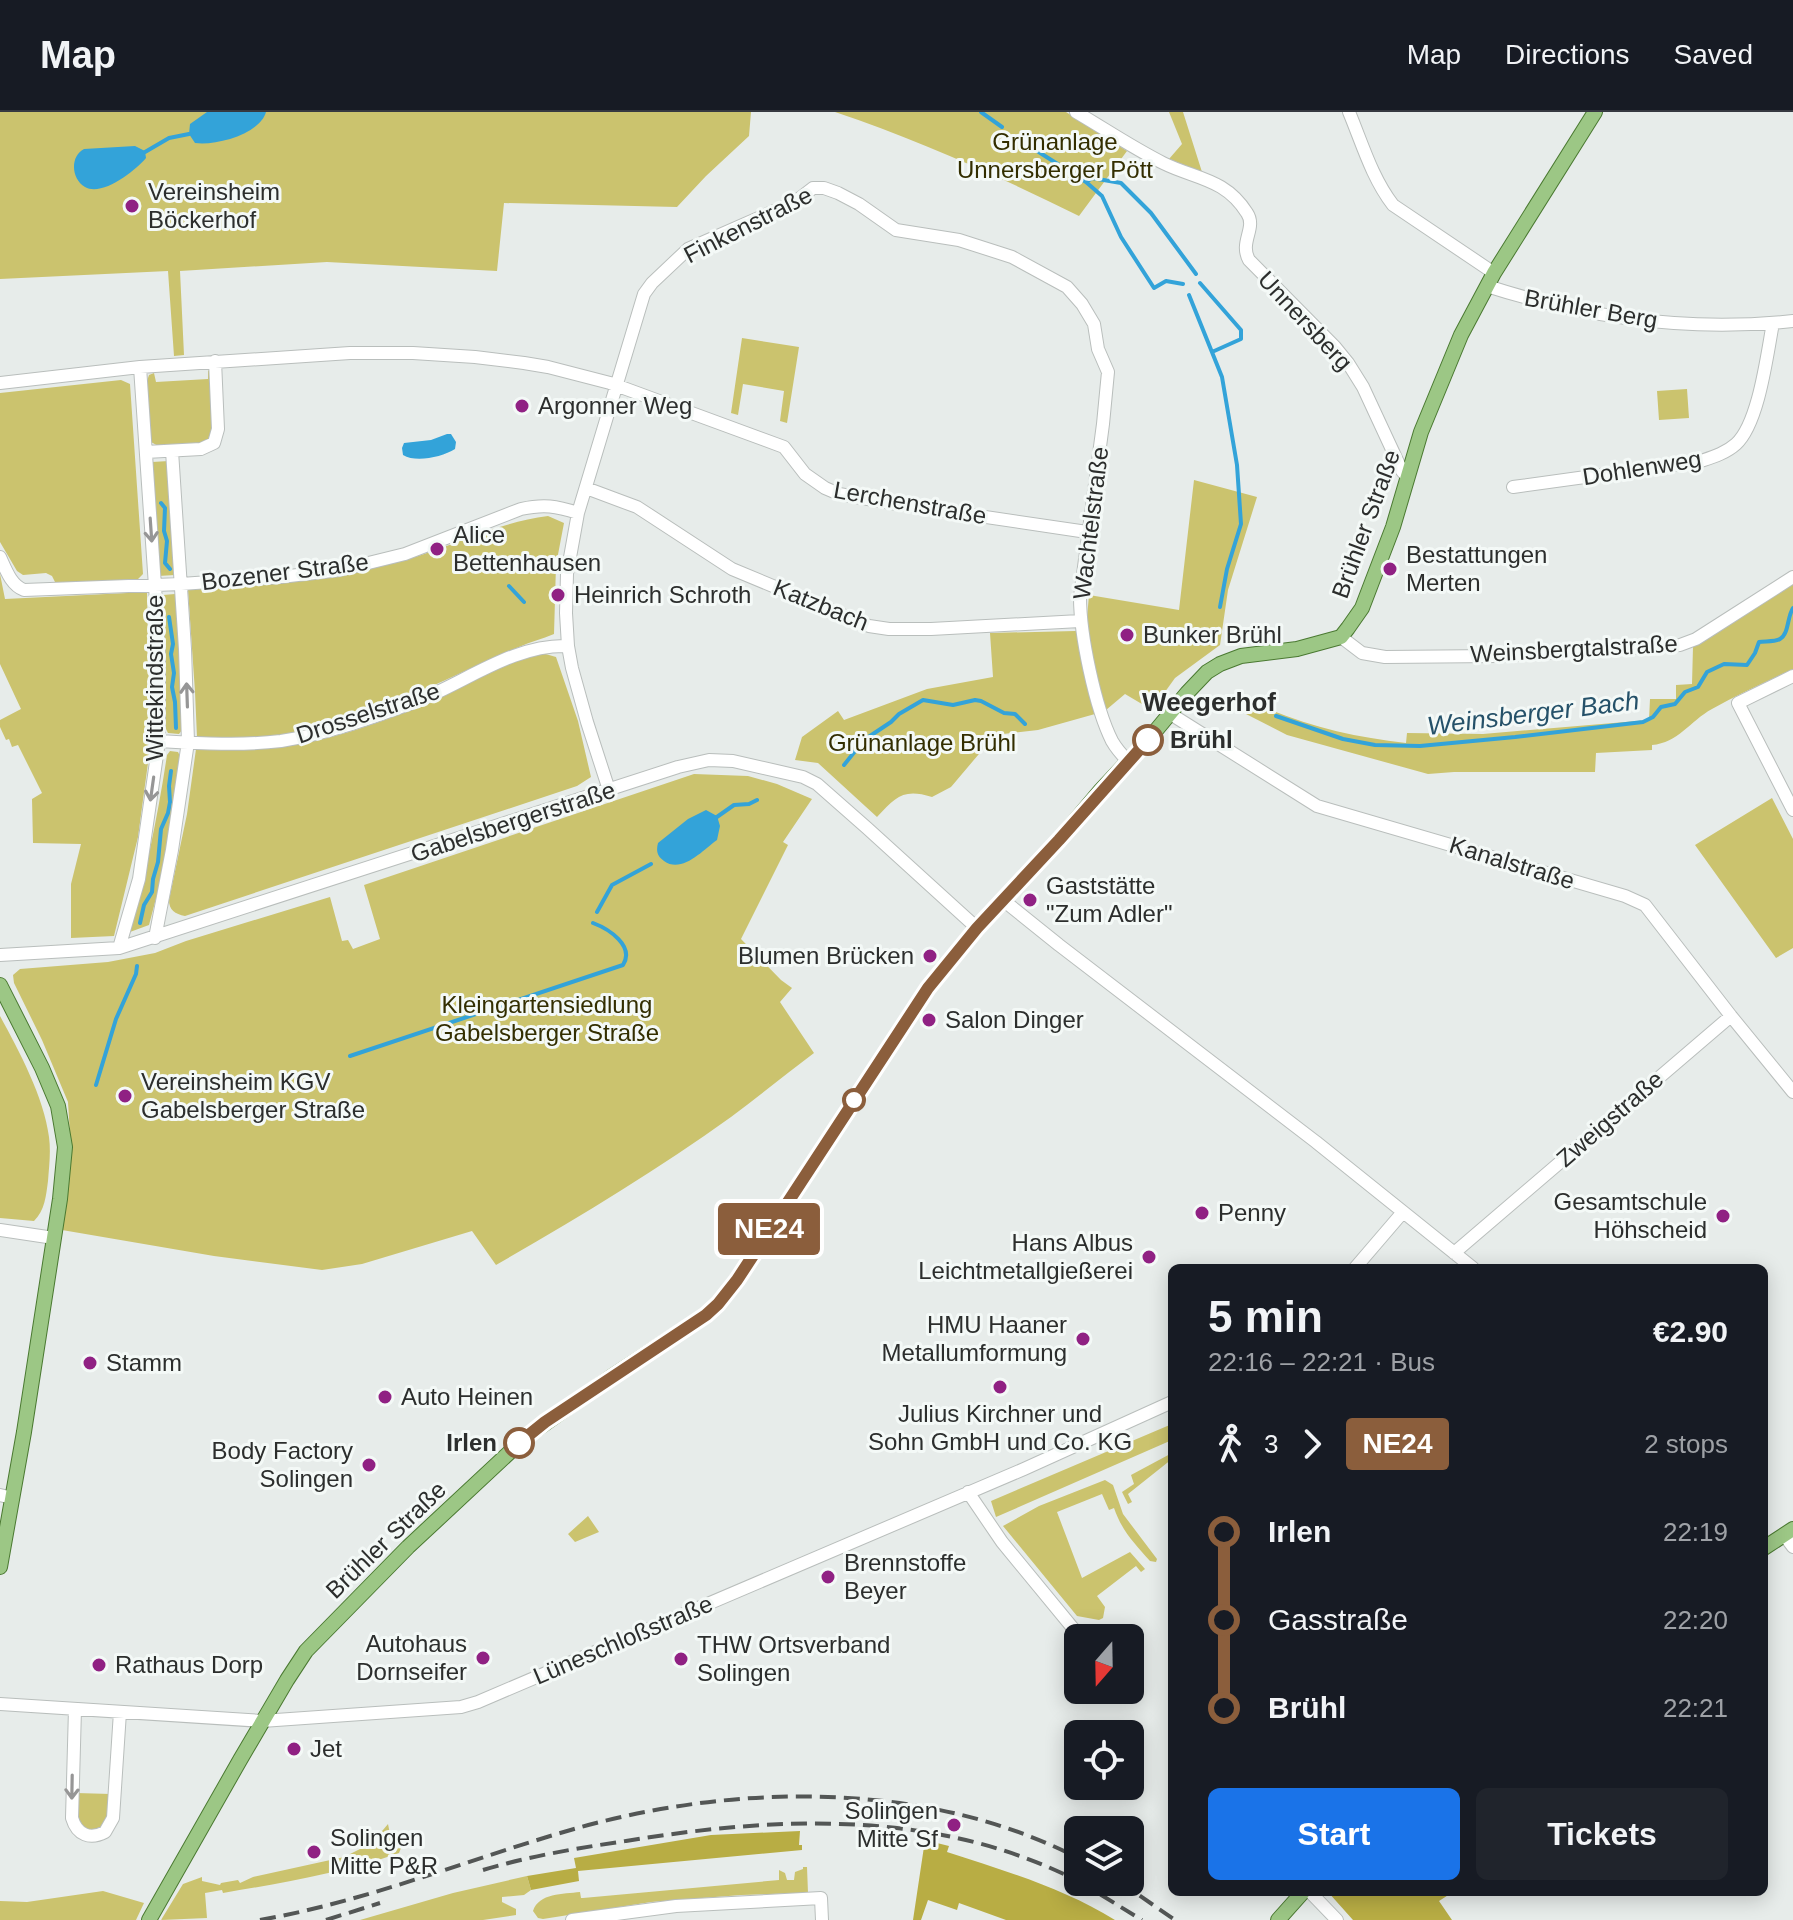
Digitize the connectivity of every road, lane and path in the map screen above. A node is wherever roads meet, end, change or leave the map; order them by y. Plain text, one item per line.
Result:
1 (1076, 112) edge
2 (1349, 112) edge
3 (1595, 112) edge
4 (1490, 280) junction
5 (1793, 321) edge
6 (1773, 323) junction
7 (215, 361) junction
8 (140, 367) junction
9 (1108, 372) joint
10 (0, 383) edge
11 (616, 386) junction
12 (172, 451) junction
13 (146, 452) junction
14 (1408, 478) junction
15 (1513, 487) dead end
16 (586, 488) junction
17 (578, 513) junction
18 (1087, 532) junction
19 (0, 557) edge
20 (1793, 577) edge
21 (181, 584) junction
22 (155, 586) junction
23 (1080, 621) junction
24 (1341, 637) junction
25 (568, 646) junction
26 (1793, 676) edge
27 (1169, 713) junction
28 (159, 741) junction
29 (188, 742) junction
30 (1128, 761) junction
31 (609, 790) junction
32 (1793, 810) edge
33 (1003, 900) junction
34 (977, 928) junction
35 (155, 938) junction
36 (119, 948) junction
37 (0, 955) edge
38 (0, 985) edge
39 (1731, 1016) junction
40 (1793, 1092) edge
41 (1403, 1212) junction
42 (0, 1230) edge
43 (54, 1238) junction
44 (1454, 1253) junction
45 (1358, 1264) edge
46 (1468, 1264) edge
47 (1168, 1404) edge
48 (968, 1492) junction
49 (6, 1496) edge
50 (1790, 1537) edge
51 (1768, 1546) edge
52 (0, 1567) edge
53 (1069, 1624) edge
54 (0, 1704) edge
55 (75, 1709) junction
56 (120, 1712) junction
57 (262, 1721) junction
58 (1299, 1896) edge
59 (1314, 1896) edge
60 (152, 1914) edge
61 (572, 1920) edge
62 (822, 1920) edge
63 (1278, 1920) edge
64 (1337, 1920) edge

1 - 14 street, Unnersberg
2 - 4 street, Brühler Berg
3 - 4 main road, Brühler Straße
4 - 6 street, Brühler Berg
4 - 14 main road, Brühler Straße
5 - 6 street, Brühler Berg
6 - 15 street, Dohlenweg
7 - 8 street
7 - 11 street
7 - 12 street
8 - 10 street
8 - 13 street, Wittekindstraße
9 - 11 street, Finkenstraße
9 - 18 street, Wachtelstraße
11 - 16 street, Finkenstraße
11 - 18 street, Lerchenstraße
12 - 13 street
12 - 21 street, Wittekindstraße
13 -> 22 street, Wittekindstraße
14 - 24 main road, Brühler Straße
16 - 17 street, Finkenstraße
16 - 23 street, Katzbach
17 - 21 street, Bozener Straße
17 - 25 street, Finkenstraße
18 - 23 street, Wachtelstraße
19 - 22 street, Bozener Straße
20 - 24 street, Weinsbergtalstraße
21 - 22 street, Bozener Straße
29 -> 21 street, Wittekindstraße
22 - 28 street, Wittekindstraße
23 - 30 street, Wachtelstraße
24 - 27 main road, Brühler Straße
25 - 29 street, Drosselstraße
25 - 31 street, Finkenstraße
26 - 32 street
27 - 30 main road, Brühler Straße
27 - 39 street, Kanalstraße
28 - 29 street, Drosselstraße
28 -> 36 street, Wittekindstraße
29 - 35 street, Wittekindstraße
30 - 33 main road, Brühler Straße
31 - 34 street, Gabelsbergerstraße
31 - 35 street, Gabelsbergerstraße
33 - 34 main road, Brühler Straße
33 - 41 street
34 - 57 main road, Brühler Straße
35 - 36 street, Gabelsbergerstraße
36 - 37 street, Gabelsbergerstraße
38 - 43 main road
39 - 40 street, Kanalstraße
39 - 44 street, Zweigstraße
41 - 44 street
41 - 45 street
42 - 43 street
43 - 49 main road
44 - 46 street
47 - 48 street, Lüneschloßstraße
48 - 53 street
48 - 57 street, Lüneschloßstraße
49 - 52 main road
50 - 51 main road
54 - 55 street, Lüneschloßstraße
55 - 56 street, Lüneschloßstraße
55 -> 56 street
56 - 57 street, Lüneschloßstraße
57 - 60 main road, Brühler Straße
58 - 63 main road
59 - 64 street
61 - 62 street

